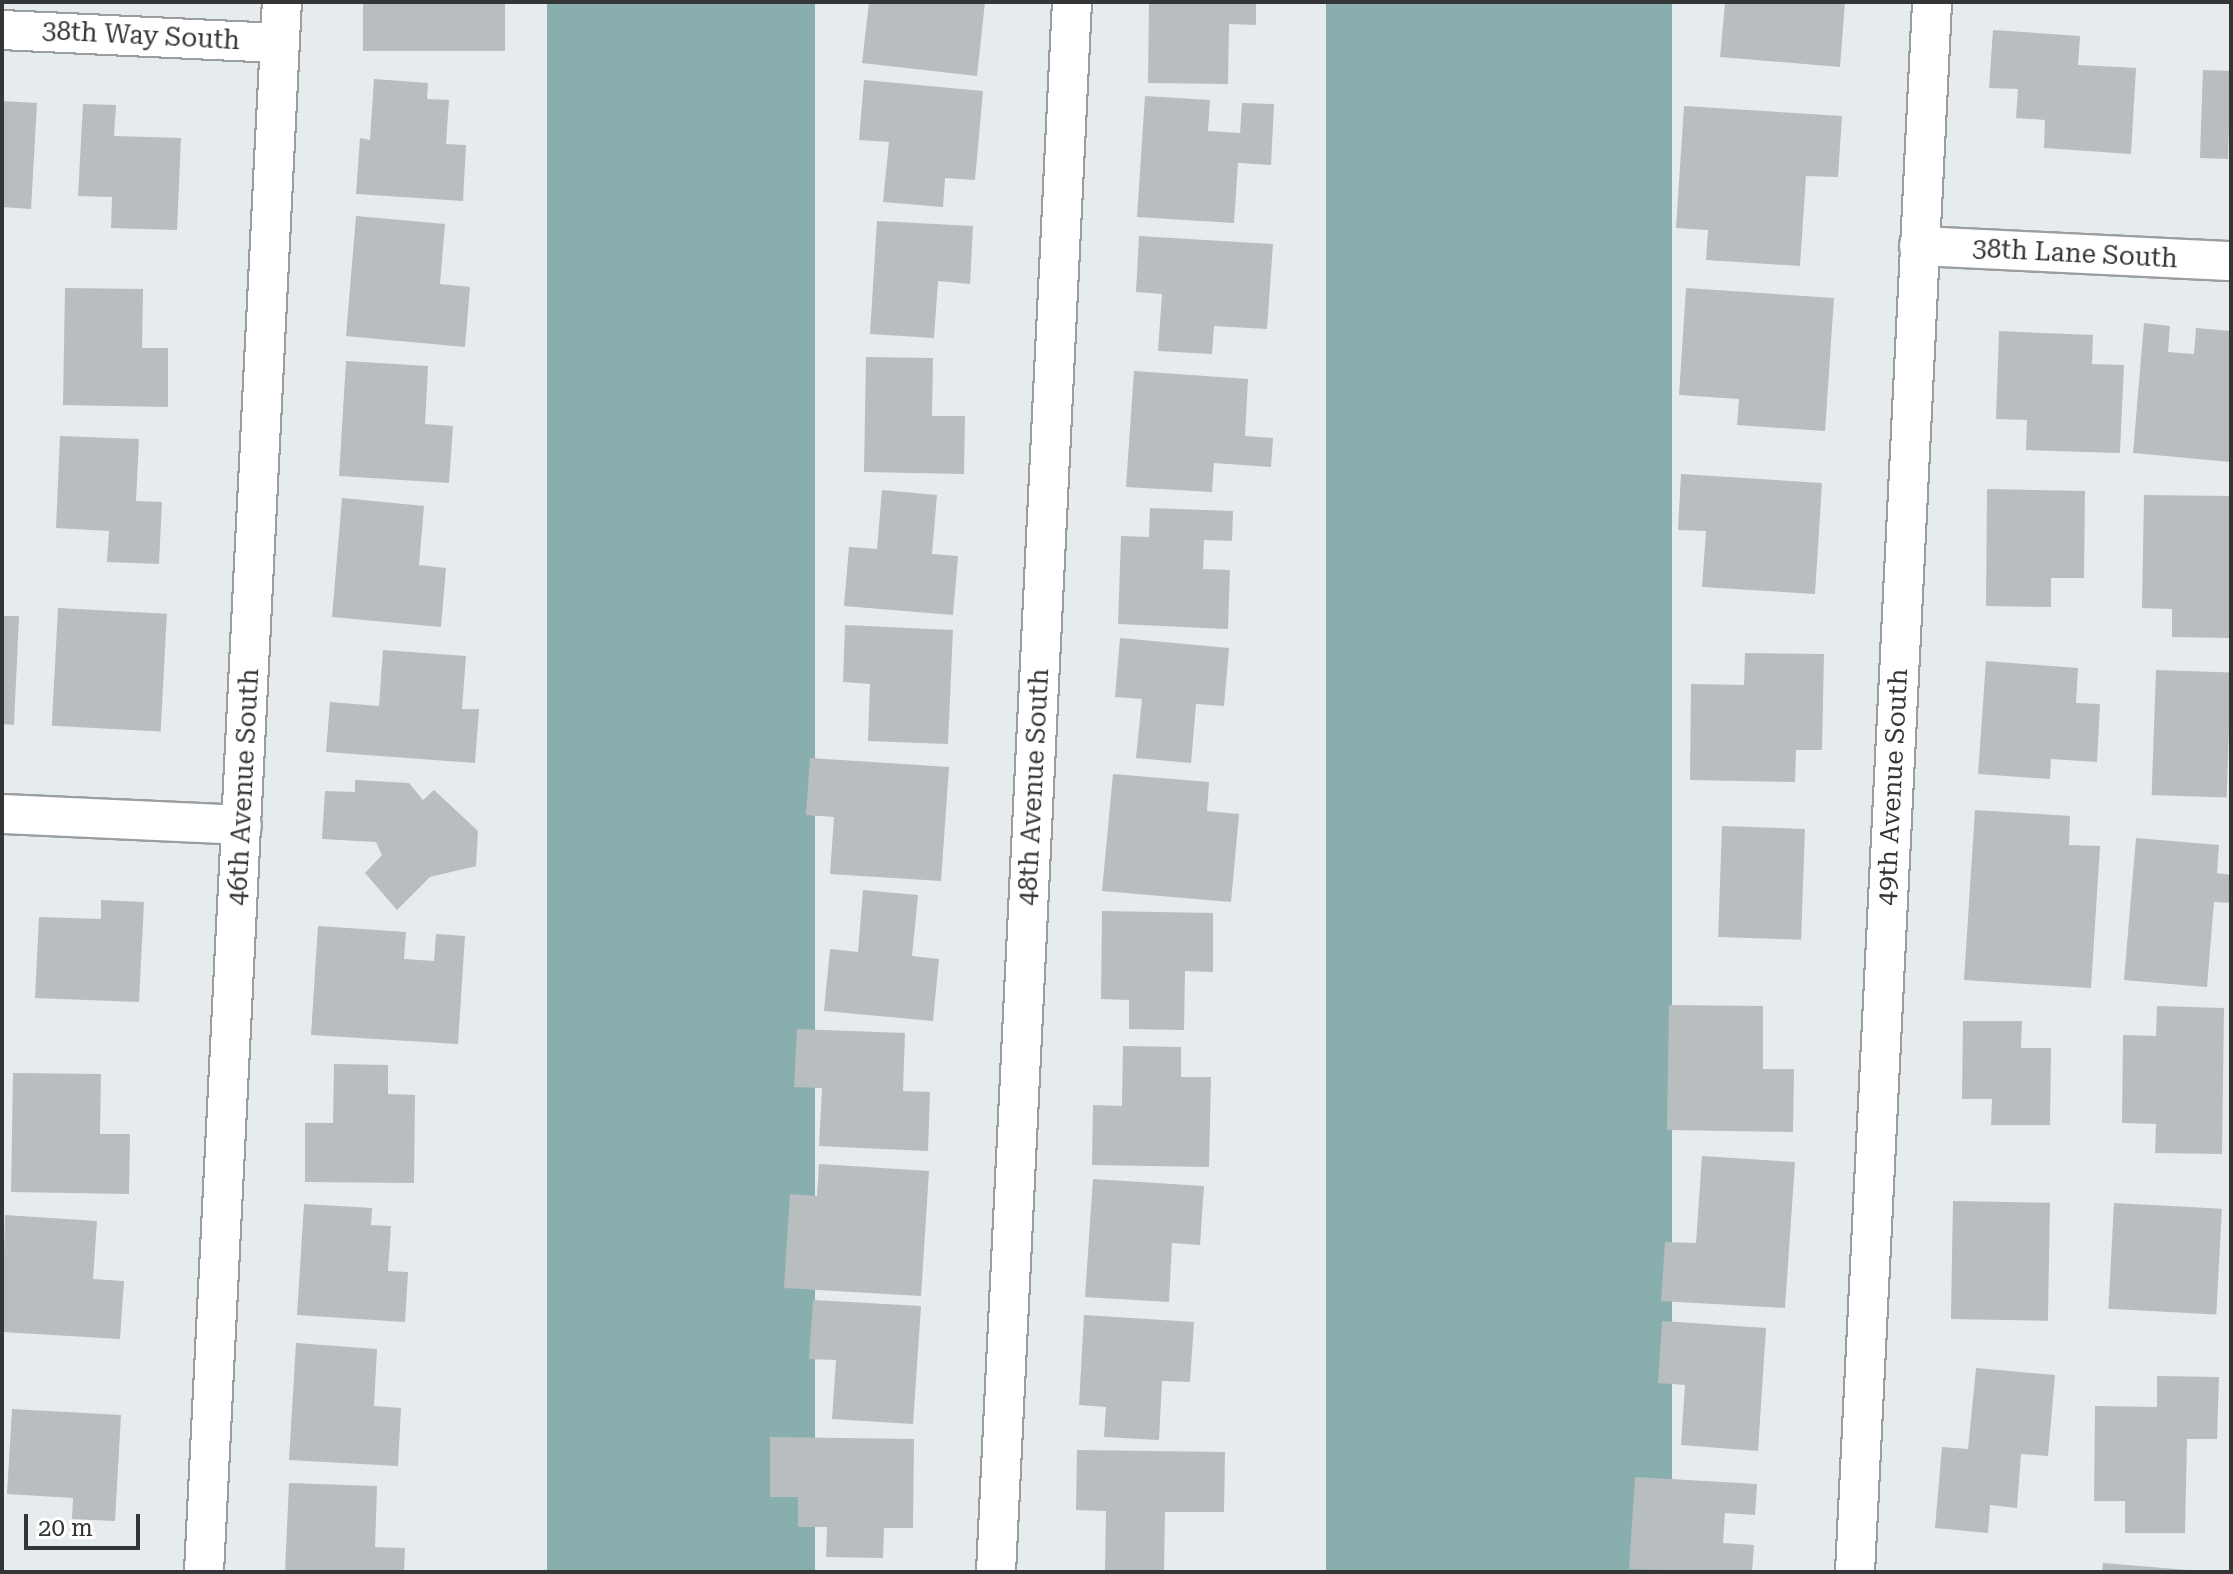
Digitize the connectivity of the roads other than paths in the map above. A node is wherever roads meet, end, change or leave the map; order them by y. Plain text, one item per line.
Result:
1 (282, 2) edge
2 (1072, 2) edge
3 (1932, 2) edge
4 (2, 30) edge
5 (280, 43) junction
6 (1919, 246) junction
7 (2231, 261) edge
8 (2, 814) edge
9 (242, 825) junction
10 (204, 1572) edge
11 (996, 1572) edge
12 (1855, 1572) edge

1 - 5 street, 46th Avenue South
2 - 11 street, 48th Avenue South
3 - 6 street, 49th Avenue South
4 - 5 street, 38th Way South
5 - 9 street, 46th Avenue South
6 - 7 street, 38th Lane South
6 - 12 street, 49th Avenue South
8 - 9 street
9 - 10 street, 46th Avenue South

